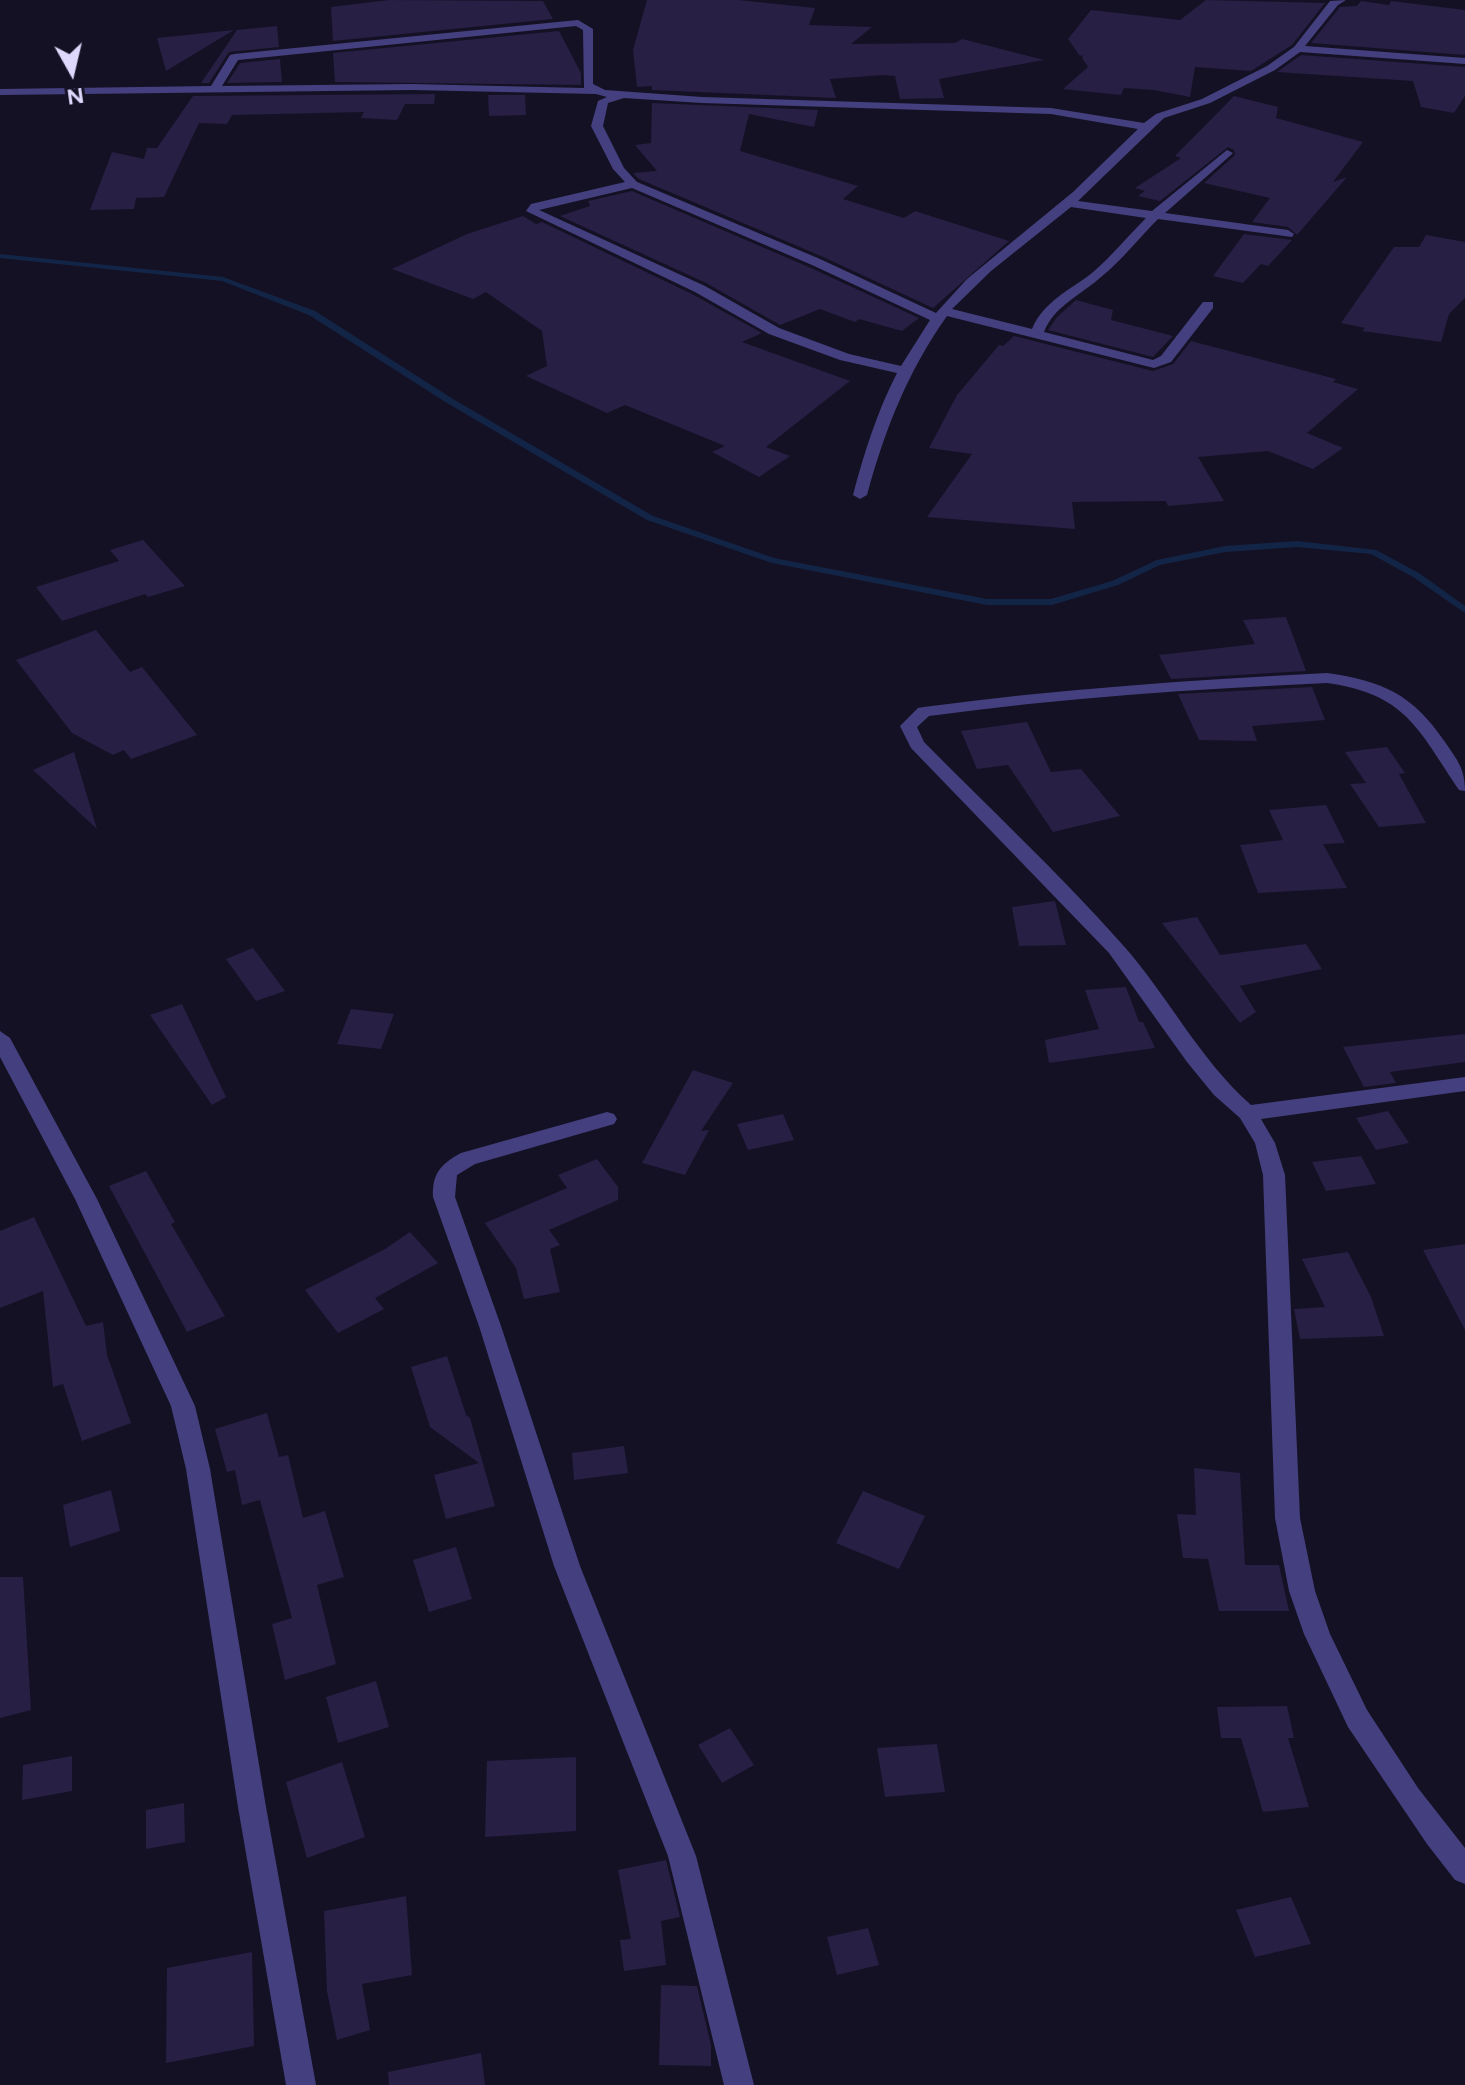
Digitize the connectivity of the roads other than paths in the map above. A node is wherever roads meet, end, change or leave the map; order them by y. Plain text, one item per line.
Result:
1 (1341, 0) edge
2 (1298, 49) junction
3 (1465, 61) edge
4 (216, 87) junction
5 (593, 91) junction
6 (0, 92) edge
7 (620, 96) junction
8 (1146, 127) junction
9 (1227, 153) dead end
10 (633, 184) junction
11 (1068, 203) junction
12 (1155, 215) junction
13 (1288, 234) dead end
14 (1208, 305) dead end
15 (941, 315) junction
16 (1037, 333) junction
17 (906, 371) junction
18 (860, 495) dead end
19 (1465, 786) edge
20 (0, 1038) edge
21 (1465, 1084) edge
22 (1247, 1113) junction
23 (607, 1119) dead end
24 (1465, 1870) edge
25 (301, 2085) edge
26 (739, 2085) edge

1 - 2 street
2 - 3 street
2 - 8 street
4 - 5 street
4 - 5 street
4 - 6 street
5 - 7 street
7 - 8 street
7 - 10 street
8 - 11 street
9 - 12 street
10 - 15 street
10 - 17 street
11 - 12 street
11 - 15 street
12 - 13 street
12 - 16 street
14 - 16 street
15 - 16 street
15 - 17 street
17 - 18 street
19 - 22 street
20 - 25 street
21 - 22 street
22 - 24 street
23 - 26 street

